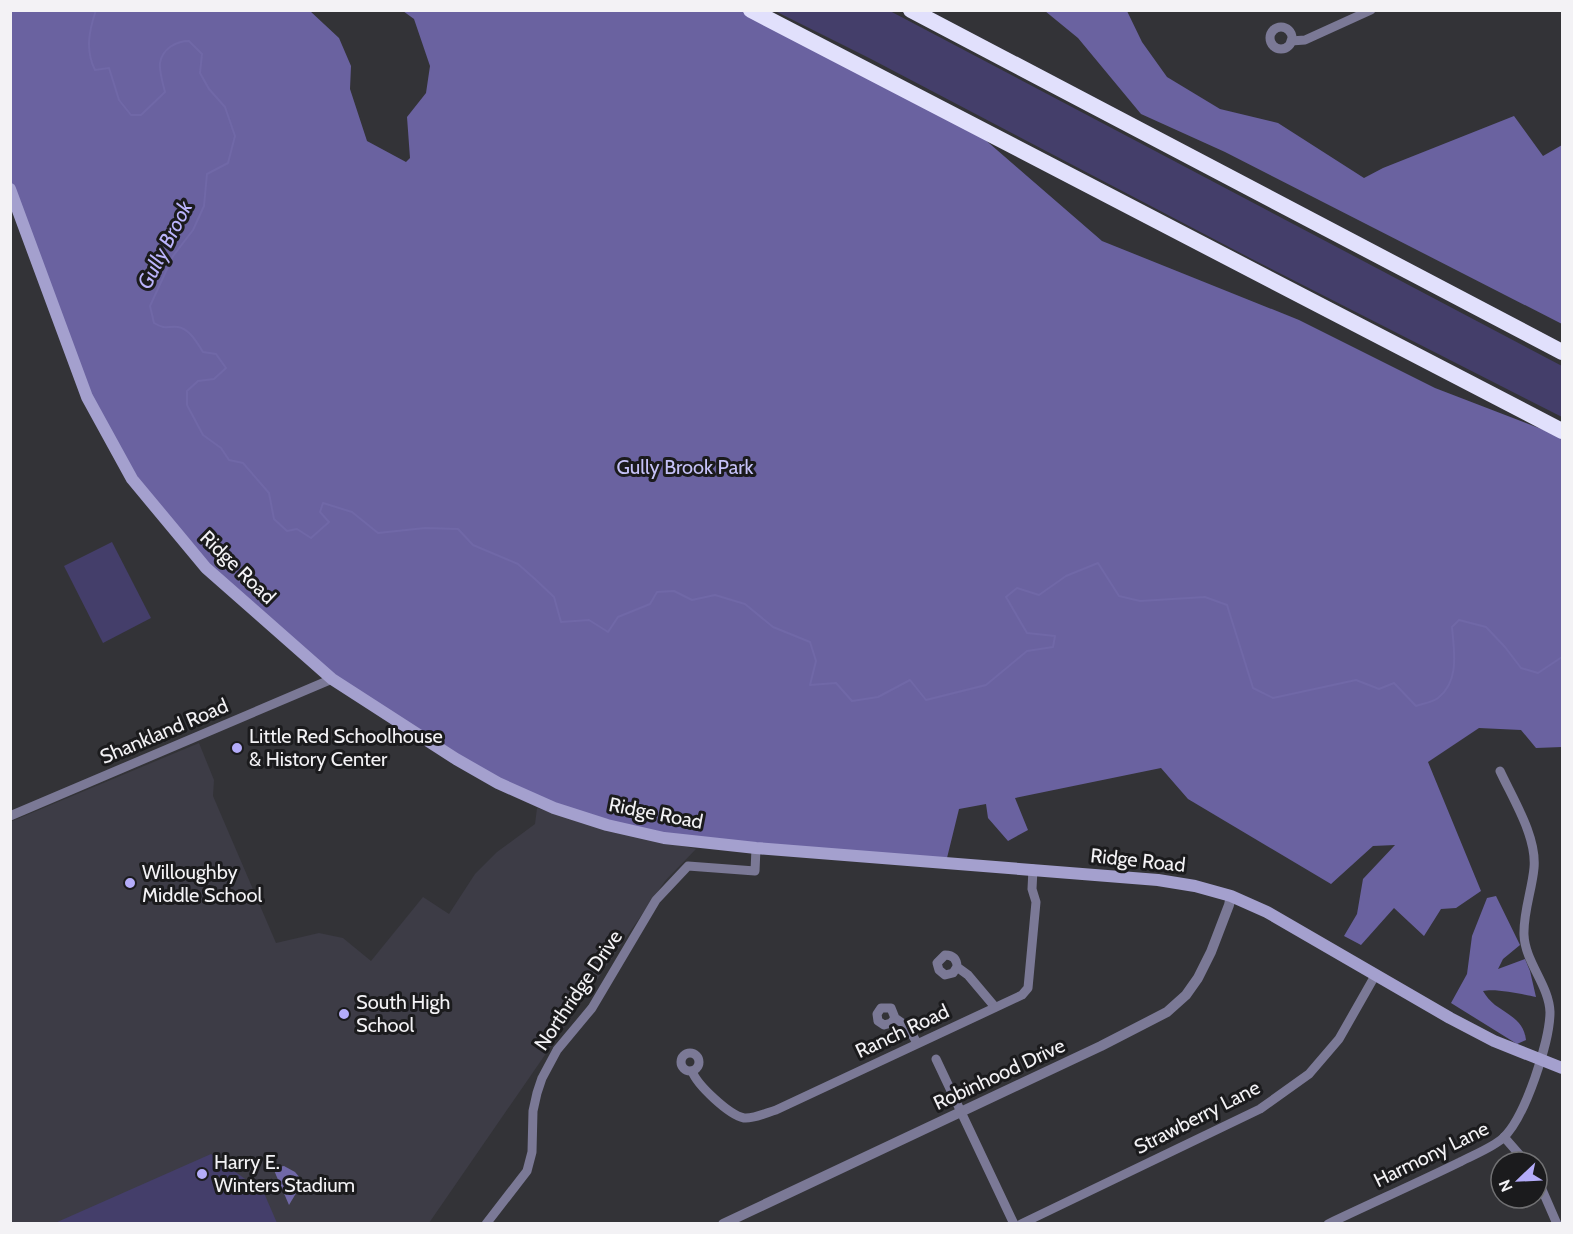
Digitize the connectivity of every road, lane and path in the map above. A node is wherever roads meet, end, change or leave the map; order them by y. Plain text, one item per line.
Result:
1 (751, 10) edge
2 (911, 10) edge
3 (1371, 10) edge
4 (1291, 41) dead end
5 (10, 189) edge
6 (1563, 352) edge
7 (1563, 431) edge
8 (332, 679) junction
9 (1500, 771) dead end
10 (10, 816) edge
11 (756, 848) junction
12 (1033, 869) junction
13 (1231, 896) junction
14 (957, 967) dead end
15 (1376, 974) junction
16 (996, 1007) junction
17 (895, 1018) dead end
18 (918, 1043) junction
19 (936, 1059) dead end
20 (1540, 1060) junction
21 (1563, 1068) edge
22 (692, 1071) dead end
23 (962, 1111) junction
24 (1504, 1137) junction
25 (1515, 1150) edge
26 (1549, 1206) edge
27 (486, 1224) edge
28 (723, 1224) edge
29 (1014, 1224) edge
30 (1021, 1224) edge
31 (1328, 1224) edge
32 (1557, 1224) edge

1 - 7 highway
2 - 6 highway
3 - 4 street
5 - 8 main road, Ridge Road
8 - 10 street, Shankland Road
8 - 11 main road, Ridge Road
9 - 20 street, Harmony Lane
11 - 12 main road, Ridge Road
11 - 27 street, Northridge Drive
12 - 13 main road, Ridge Road
12 - 16 street, Ranch Road
13 - 15 main road, Ridge Road
13 - 23 street, Robinhood Drive
14 - 16 street
15 - 20 main road, Ridge Road
15 - 30 street, Strawberry Lane
16 - 18 street, Ranch Road
17 - 18 street
18 - 22 street, Ranch Road
19 - 23 street
20 - 21 main road, Ridge Road
20 - 24 street, Harmony Lane
23 - 28 street, Robinhood Drive
23 - 29 street
24 - 25 street
24 - 31 street, Harmony Lane
26 - 32 street

